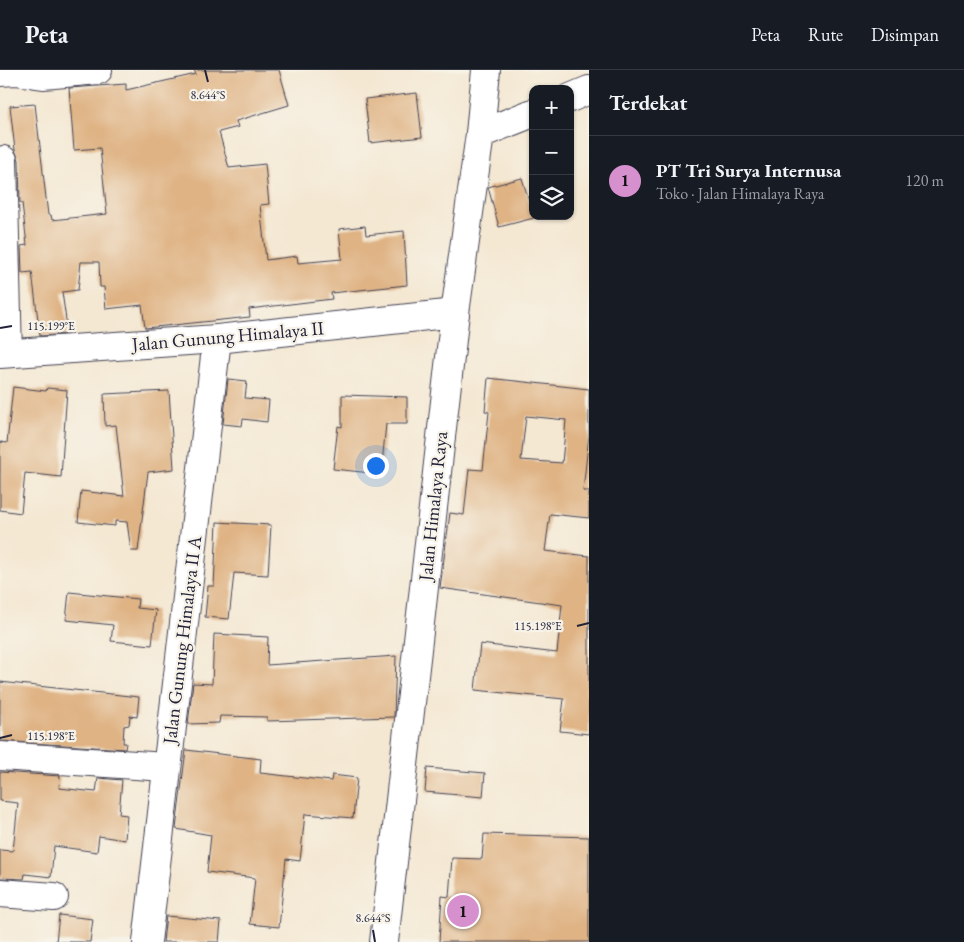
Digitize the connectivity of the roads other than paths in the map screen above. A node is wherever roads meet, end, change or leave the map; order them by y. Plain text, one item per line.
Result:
1 (98, 70) edge
2 (486, 70) edge
3 (11, 71) edge
4 (589, 90) edge
5 (574, 96) edge
6 (529, 115) edge
7 (480, 134) junction
8 (4, 160) dead end
9 (455, 313) junction
10 (217, 339) junction
11 (4, 354) edge
12 (0, 756) edge
13 (166, 767) junction
14 (0, 893) edge
15 (54, 897) dead end
16 (147, 942) edge
17 (384, 942) edge

1 - 3 street
2 - 7 street, Jalan Himalaya Raya
4 - 5 street
6 - 7 street
7 - 9 street, Jalan Himalaya Raya
8 - 11 street
9 - 10 street, Jalan Gunung Himalaya II
9 - 17 street, Jalan Himalaya Raya
10 - 11 street, Jalan Gunung Himalaya II
10 - 13 street, Jalan Gunung Himalaya II A
12 - 13 street
13 - 16 street, Jalan Gunung Himalaya II A
14 - 15 street

